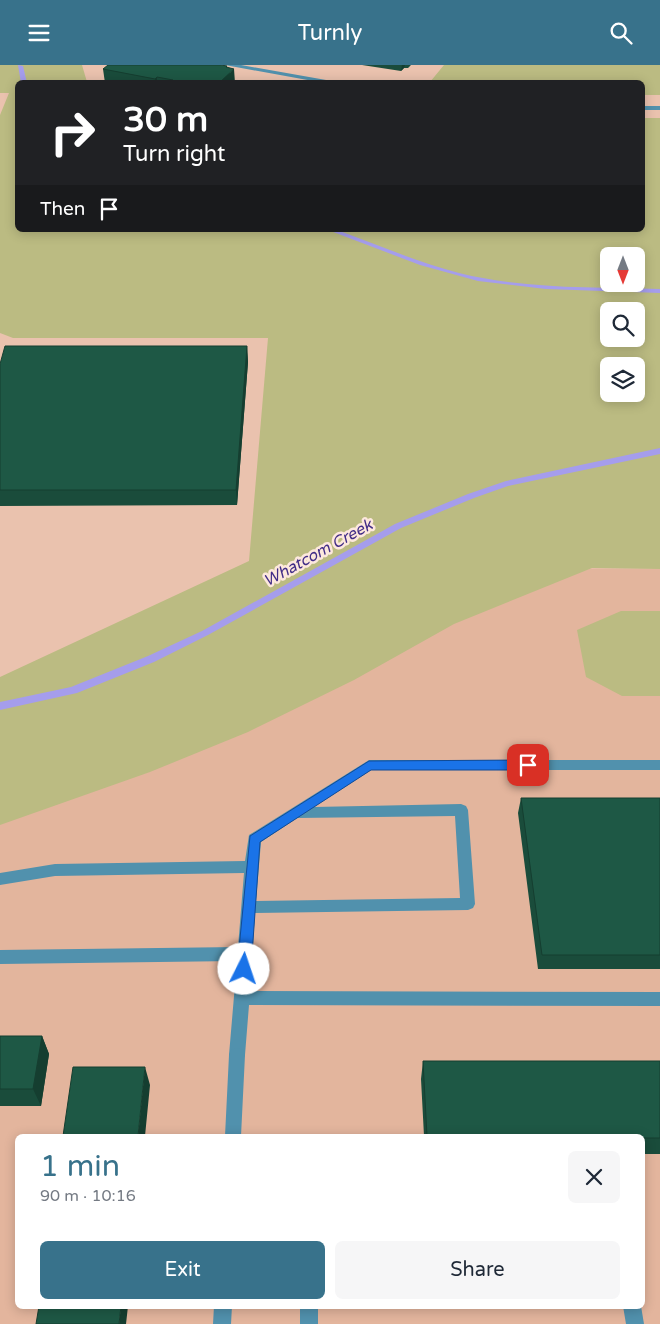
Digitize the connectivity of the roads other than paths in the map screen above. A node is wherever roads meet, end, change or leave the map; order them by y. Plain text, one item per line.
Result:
1 (228, 65) edge
2 (321, 80) edge
3 (645, 108) edge
4 (660, 108) edge
5 (660, 765) edge
6 (295, 813) junction
7 (252, 867) junction
8 (0, 879) edge
9 (249, 907) junction
10 (245, 954) junction
11 (0, 957) edge
12 (242, 998) junction
13 (660, 999) edge
14 (233, 1134) edge
15 (223, 1309) edge
16 (309, 1309) edge
17 (632, 1309) edge
18 (222, 1324) edge
19 (309, 1324) edge
20 (635, 1324) edge

1 - 2 street
3 - 4 street
5 - 6 street
6 - 7 street
6 - 9 street
7 - 8 street
7 - 9 street
9 - 10 street
10 - 11 street
10 - 12 street
12 - 13 street
12 - 14 street
15 - 18 street
16 - 19 street
17 - 20 street

